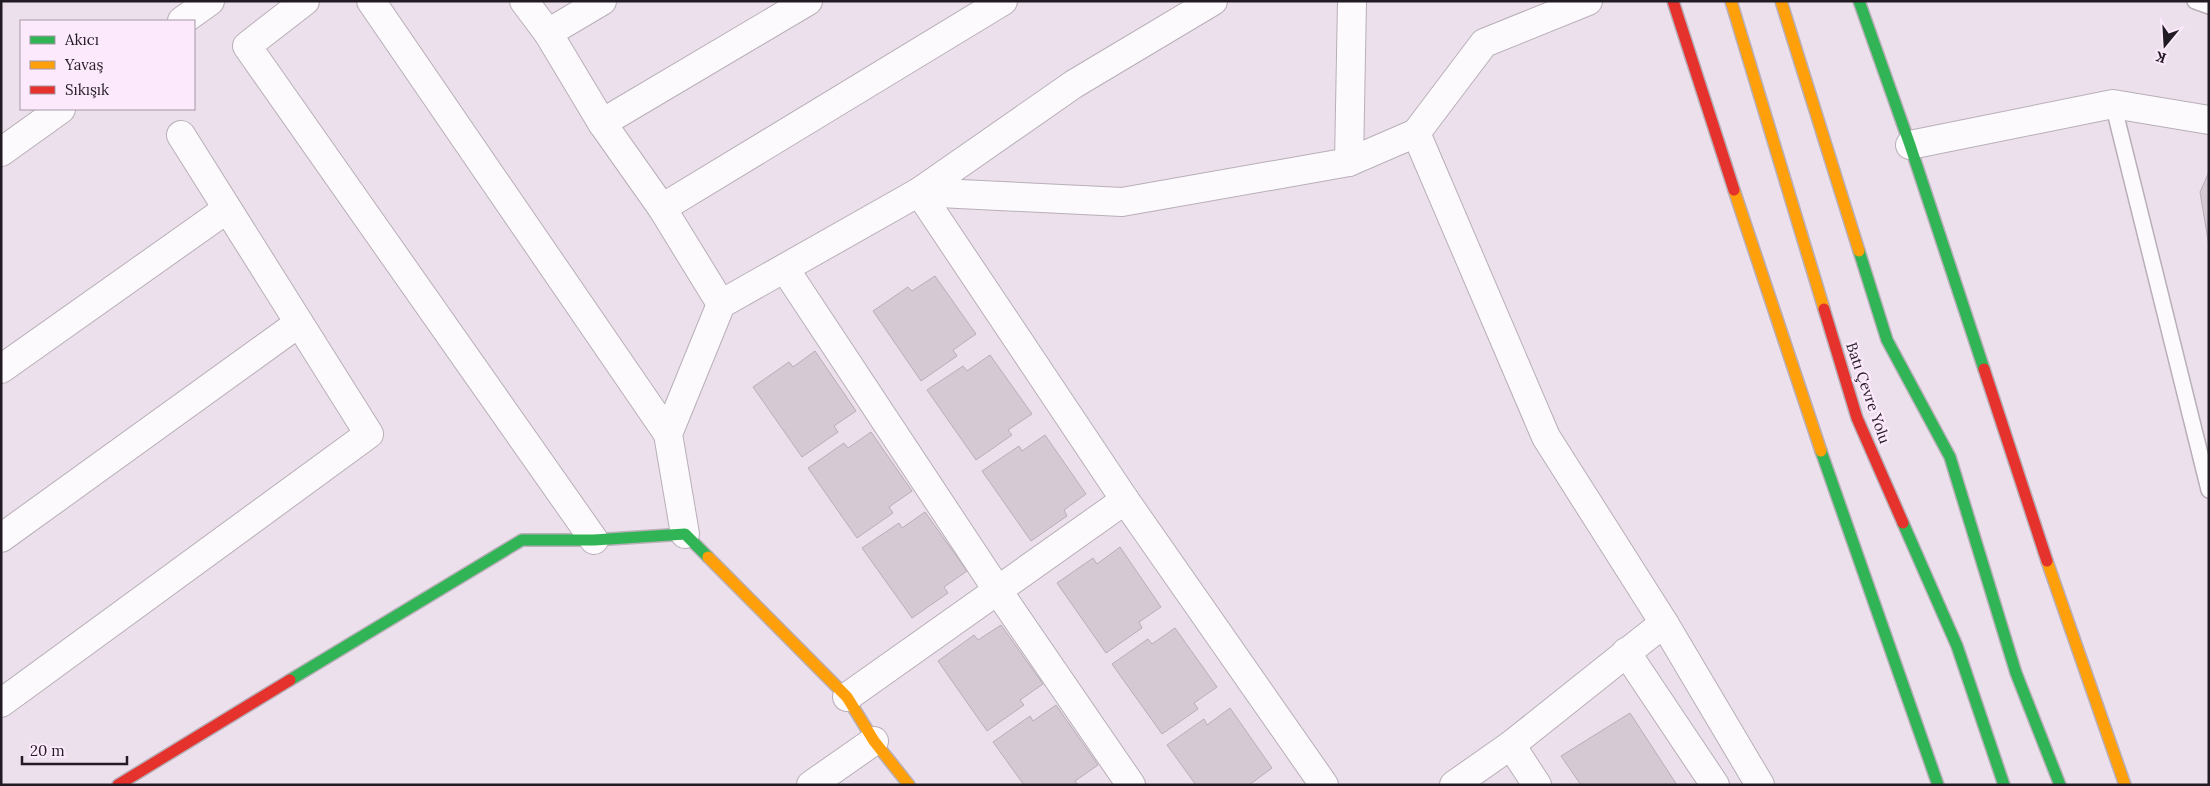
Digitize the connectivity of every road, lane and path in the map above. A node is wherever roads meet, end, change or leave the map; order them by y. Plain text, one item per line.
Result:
1 (210, 1) edge
2 (305, 1) edge
3 (371, 1) edge
4 (524, 1) edge
5 (602, 1) edge
6 (808, 1) edge
7 (1002, 1) edge
8 (1213, 1) edge
9 (1352, 1) edge
10 (1588, 1) edge
11 (1673, 1) edge
12 (1732, 1) edge
13 (1781, 1) edge
14 (1859, 1) edge
15 (2195, 1) edge
16 (2209, 6) edge
17 (183, 20) edge
18 (548, 32) junction
19 (2114, 104) junction
20 (60, 110) edge
21 (2209, 120) edge
22 (602, 123) junction
23 (1416, 133) junction
24 (180, 135) dead end
25 (1910, 145) junction
26 (1, 152) edge
27 (1349, 162) junction
28 (919, 192) junction
29 (662, 208) junction
30 (227, 209) junction
31 (785, 269) junction
32 (721, 304) junction
33 (299, 323) junction
34 (1, 369) edge
35 (668, 434) junction
36 (2209, 490) edge
37 (1125, 500) junction
38 (685, 534) junction
39 (1, 538) edge
40 (594, 540) junction
41 (998, 591) junction
42 (1664, 623) junction
43 (1626, 652) junction
44 (847, 697) junction
45 (1, 703) edge
46 (874, 741) junction
47 (1511, 745) junction
48 (118, 785) edge
49 (811, 785) edge
50 (909, 785) edge
51 (1131, 785) edge
52 (1324, 785) edge
53 (1454, 785) edge
54 (1537, 785) edge
55 (1715, 785) edge
56 (1760, 785) edge
57 (1938, 785) edge
58 (2004, 785) edge
59 (2060, 785) edge
60 (2125, 785) edge

1 - 17 street
2 - 40 street
3 - 35 street
4 - 18 street
5 - 18 street
6 - 22 street
7 - 29 street
8 - 28 street
9 - 27 street
10 - 23 street
11 - 57 main road
12 - 58 main road, Batı Çevre Yolu
13 - 59 main road
14 - 25 main road
15 - 16 lane
18 - 22 street
19 - 21 street
19 - 25 street
19 - 36 lane
20 - 26 street
22 - 29 street
23 - 27 street
23 - 42 street
24 - 30 street
25 - 60 main road
27 - 28 street
28 - 31 street
28 - 37 street
29 - 32 street
30 - 33 street
30 - 34 street
31 - 32 street
31 - 41 street
32 - 35 street
33 - 39 street
33 - 45 street
35 - 38 street
37 - 41 street
37 - 52 street
38 - 40 main road
38 - 44 main road
40 - 48 main road
41 - 44 street
41 - 51 street
42 - 43 street
42 - 56 street
43 - 47 street
43 - 55 street
44 - 46 main road
46 - 49 street
46 - 50 main road
47 - 53 street
47 - 54 street

